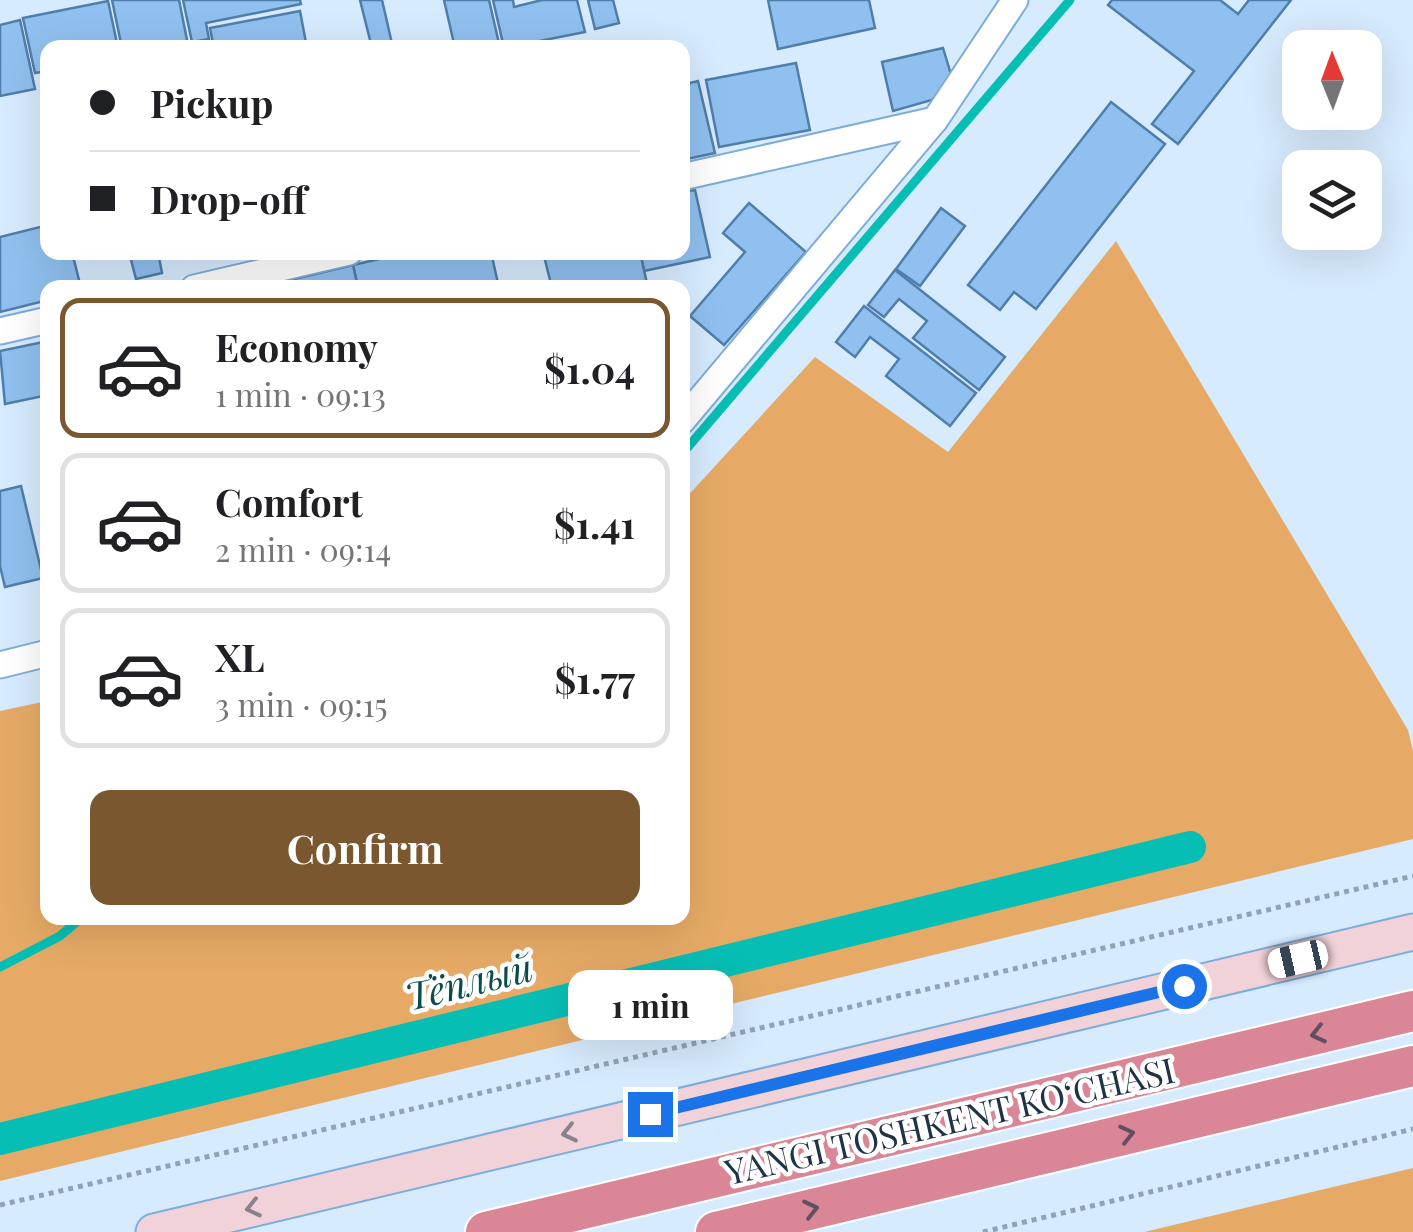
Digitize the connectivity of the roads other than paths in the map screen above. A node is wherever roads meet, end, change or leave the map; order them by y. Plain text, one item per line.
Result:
1 (1015, 0) edge
2 (934, 120) junction
3 (690, 175) edge
4 (315, 260) edge
5 (228, 280) edge
6 (40, 322) edge
7 (0, 331) edge
8 (690, 411) edge
9 (40, 656) edge
10 (0, 664) edge
11 (1413, 932) edge
12 (1413, 1012) edge
13 (1413, 1066) edge
14 (154, 1232) edge
15 (486, 1232) edge
16 (716, 1232) edge

1 - 2 street
2 - 3 street
2 - 8 street
4 - 5 street
6 - 7 street
9 - 10 street
11 -> 14 main road
12 -> 15 highway, YANGI TOSHKENT KO‘CHASI
16 -> 13 highway, YANGI TOSHKENT KO‘CHASI

